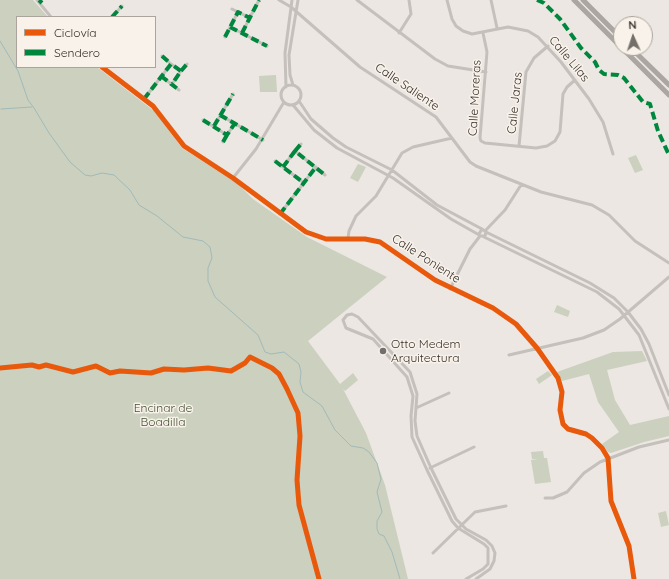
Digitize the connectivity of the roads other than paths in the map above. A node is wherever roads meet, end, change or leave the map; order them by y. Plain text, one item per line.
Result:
1 (42, 0) edge
2 (259, 0) edge
3 (278, 0) edge
4 (292, 0) edge
5 (298, 0) edge
6 (357, 0) edge
7 (409, 0) edge
8 (447, 0) edge
9 (491, 0) edge
10 (574, 0) edge
11 (583, 0) edge
12 (38, 1) edge
13 (122, 6) dead end
14 (291, 6) junction
15 (232, 9) dead end
16 (295, 11) junction
17 (238, 12) junction
18 (115, 13) junction
19 (50, 16) edge
20 (113, 16) edge
21 (119, 16) edge
22 (250, 18) junction
23 (230, 27) junction
24 (497, 28) junction
25 (613, 30) edge
26 (483, 32) junction
27 (242, 33) junction
28 (399, 33) junction
29 (225, 38) dead end
30 (267, 46) dead end
31 (548, 46) junction
32 (162, 56) dead end
33 (639, 56) edge
34 (171, 64) junction
35 (187, 64) dead end
36 (103, 68) edge
37 (182, 71) junction
38 (486, 72) junction
39 (161, 76) junction
40 (575, 80) junction
41 (172, 84) junction
42 (293, 85) junction
43 (669, 85) edge
44 (286, 87) junction
45 (179, 90) dead end
46 (233, 94) dead end
47 (669, 95) edge
48 (144, 99) junction
49 (299, 100) junction
50 (284, 102) junction
51 (293, 105) junction
52 (220, 115) junction
53 (203, 120) dead end
54 (234, 123) junction
55 (214, 126) junction
56 (228, 135) junction
57 (452, 138) junction
58 (263, 140) junction
59 (223, 142) dead end
60 (301, 144) dead end
61 (519, 146) junction
62 (295, 151) junction
63 (613, 154) dead end
64 (275, 161) dead end
65 (283, 167) junction
66 (316, 168) junction
67 (392, 170) junction
68 (326, 175) dead end
69 (389, 175) junction
70 (233, 178) junction
71 (304, 183) junction
72 (521, 185) junction
73 (280, 214) junction
74 (484, 231) junction
75 (481, 235) junction
76 (348, 238) junction
77 (669, 262) edge
78 (669, 277) edge
79 (450, 289) junction
80 (628, 312) junction
81 (624, 315) junction
82 (537, 348) junction
83 (510, 356) dead end
84 (449, 393) dead end
85 (669, 395) edge
86 (417, 408) junction
87 (412, 409) junction
88 (669, 409) edge
89 (669, 440) edge
90 (474, 447) dead end
91 (608, 458) junction
92 (431, 468) junction
93 (427, 470) junction
94 (545, 498) dead end
95 (506, 506) dead end
96 (462, 524) junction
97 (458, 528) junction
98 (433, 553) dead end
99 (466, 579) edge
100 (476, 579) edge
101 (634, 579) edge

1 - 12 street
2 - 22 street
3 - 14 street, Calle Saliente
4 - 14 street
5 - 16 street
6 - 28 street
7 - 28 street
8 - 26 street, Calle Lilas
9 - 24 street
10 - 47 highway
11 - 25 highway
12 - 19 street
13 - 18 street
14 - 16 street, Calle Saliente
14 - 44 street
15 - 17 street
16 - 42 street
16 - 57 street, Calle Saliente
17 - 22 street
17 - 23 street
18 - 20 street
18 - 21 street
22 - 27 street
23 - 27 street
23 - 29 street
24 - 26 street, Calle Lilas
24 - 31 street, Calle Lilas
26 - 38 street, Calle Moreras
27 - 30 street
28 - 38 street
31 - 40 street, Calle Lilas
31 - 61 street, Calle Jaras
32 - 34 street
33 - 43 highway
34 - 37 street
34 - 39 street
35 - 37 street
36 - 48 street, Calle Poniente
37 - 41 street
38 - 61 street, Calle Moreras
39 - 41 street
39 - 48 street
40 - 61 street, Calle Moreras
40 - 63 street, Calle Lilas
41 - 45 street
42 - 44 street
42 - 49 street
44 - 50 street
46 - 52 street
48 - 70 street, Calle Poniente
49 - 51 street
49 - 67 street
50 - 51 street
50 - 58 street
51 - 69 street
52 - 54 street
52 - 55 street
53 - 55 street
54 - 56 street
54 - 58 street
55 - 56 street
56 - 59 street
57 - 67 street
57 - 72 street, Calle Saliente
58 - 70 street
60 - 62 street
62 - 65 street
62 - 66 street
64 - 65 street
65 - 71 street
66 - 68 street
66 - 71 street
67 - 69 street
67 - 74 street
69 - 75 street
69 - 76 street
70 - 73 street, Calle Poniente
71 - 73 street
72 - 74 street
72 - 77 street, Calle Saliente
73 - 76 street, Calle Poniente
74 - 75 street
74 - 75 street
74 - 80 street
75 - 79 street
75 - 81 street
76 - 79 street, Calle Poniente
78 - 80 street
79 - 82 street, Calle Poniente
80 - 81 street
80 - 85 street
81 - 82 street
81 - 88 street
82 - 83 street
82 - 91 street, Calle Poniente
84 - 86 street
86 - 87 street
86 - 87 street
86 - 92 street
87 - 93 street
89 - 91 street
90 - 92 street
91 - 94 street
91 - 101 street
92 - 93 street
92 - 96 street
93 - 97 street
95 - 96 street
96 - 97 street
96 - 100 street
97 - 98 street
97 - 99 street

